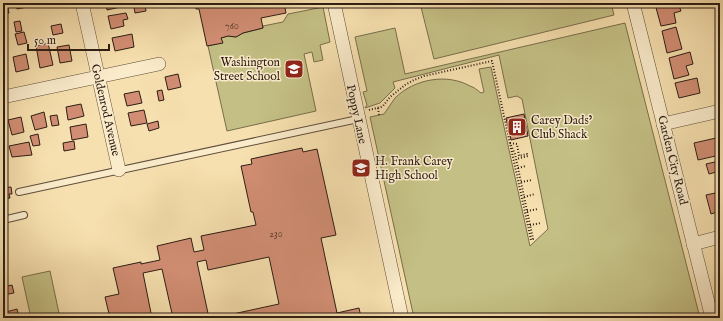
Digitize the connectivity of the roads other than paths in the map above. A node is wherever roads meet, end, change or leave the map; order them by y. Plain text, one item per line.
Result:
1 (82, 3) edge
2 (334, 3) edge
3 (633, 3) edge
4 (159, 64) dead end
5 (98, 77) junction
6 (3, 97) edge
7 (720, 111) edge
8 (362, 115) junction
9 (663, 124) junction
10 (119, 170) junction
11 (19, 192) dead end
12 (24, 215) dead end
13 (3, 220) edge
14 (720, 237) edge
15 (693, 244) junction
16 (402, 318) edge
17 (712, 318) edge

1 - 5 street, Goldenrod Avenue
2 - 8 street, Poppy Lane
3 - 9 street, Garden City Road
4 - 5 street
5 - 6 street
5 - 10 street, Goldenrod Avenue
7 - 9 street
8 - 10 lane
8 - 16 street, Poppy Lane
9 - 15 street, Garden City Road
10 - 11 lane
12 - 13 lane
14 - 15 street
15 - 17 street, Garden City Road

